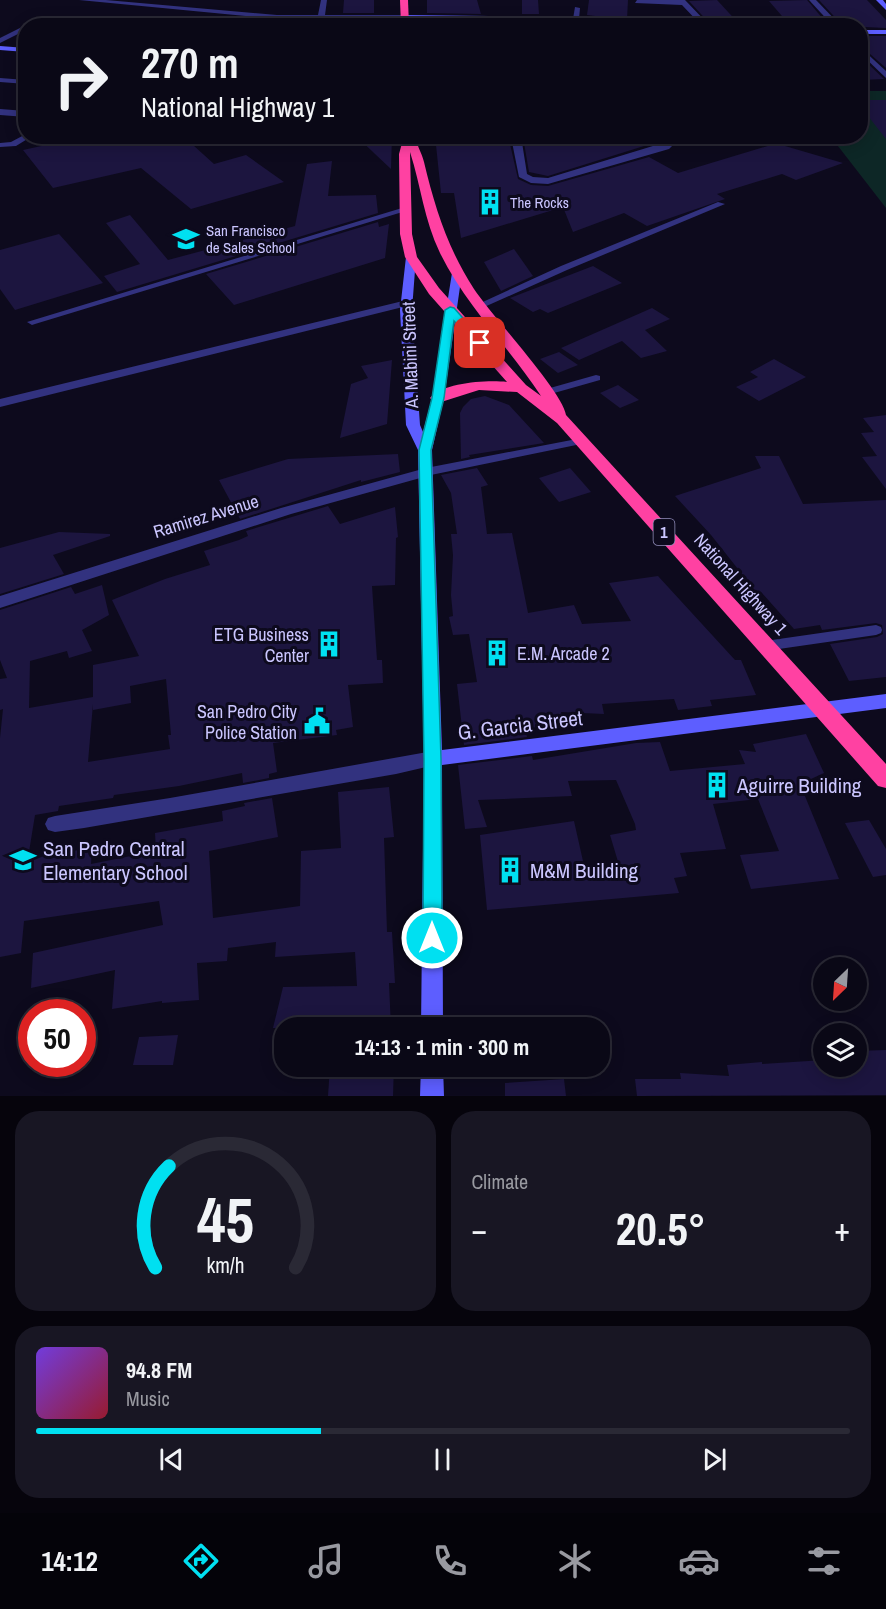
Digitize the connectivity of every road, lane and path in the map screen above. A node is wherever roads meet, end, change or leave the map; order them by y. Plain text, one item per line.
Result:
1 (82, 0) edge
2 (324, 0) edge
3 (404, 0) edge
4 (812, 0) edge
5 (879, 0) edge
6 (637, 2) dead end
7 (683, 2) edge
8 (577, 8) dead end
9 (886, 8) edge
10 (321, 16) junction
11 (355, 18) edge
12 (405, 18) edge
13 (576, 18) edge
14 (699, 18) edge
15 (830, 18) edge
16 (18, 31) edge
17 (868, 32) edge
18 (886, 32) edge
19 (0, 40) edge
20 (0, 48) edge
21 (18, 49) edge
22 (868, 57) edge
23 (886, 76) edge
24 (0, 80) edge
25 (18, 81) edge
26 (0, 112) edge
27 (18, 113) edge
28 (18, 141) edge
29 (408, 144) edge
30 (413, 144) edge
31 (517, 144) edge
32 (670, 144) edge
33 (0, 145) edge
34 (722, 204) dead end
35 (405, 210) junction
36 (411, 257) junction
37 (457, 273) junction
38 (407, 303) junction
39 (479, 306) junction
40 (450, 310) junction
41 (32, 322) dead end
42 (596, 378) dead end
43 (521, 388) junction
44 (547, 392) junction
45 (438, 398) junction
46 (0, 403) edge
47 (562, 420) junction
48 (582, 441) junction
49 (425, 450) junction
50 (426, 472) junction
51 (0, 602) edge
52 (876, 630) dead end
53 (765, 646) junction
54 (886, 701) edge
55 (823, 710) junction
56 (433, 759) junction
57 (886, 779) edge
58 (55, 824) dead end
59 (432, 1017) edge
60 (432, 1077) edge
61 (432, 1096) edge

1 - 10 street
2 - 10 street
3 - 12 highway
4 - 15 street
5 - 9 main road
6 - 7 street
7 - 14 street
8 - 13 lane
10 - 11 street
16 - 19 street
17 - 18 main road
20 - 21 main road
22 - 23 street
24 - 25 street
26 - 27 street
28 - 33 lane
29 - 35 highway, National Highway 1 / 1
30 - 37 highway, National Highway 1 / 1
31 - 32 street
34 - 39 lane
35 - 36 highway, National Highway 1 / 1
35 - 41 lane
36 - 38 main road, A. Mabini Street
36 - 40 highway, National Highway 1 / 1
37 - 39 highway, National Highway 1 / 1
37 - 40 main road, A. Mabini Street
38 - 46 street
38 - 49 main road, A. Mabini Street
39 - 44 highway, National Highway 1 / 1
40 - 43 highway, National Highway 1 / 1
40 - 45 main road, A. Mabini Street
42 - 44 lane
43 - 45 highway
43 - 47 highway, National Highway 1 / 1
44 - 47 highway, National Highway 1 / 1
45 - 49 main road, A. Mabini Street
47 - 48 highway, National Highway 1 / 1
48 - 50 lane
48 - 53 highway, National Highway 1 / 1
49 - 50 main road, A. Mabini Street
50 - 51 street, Ramirez Avenue
50 - 56 main road, A. Mabini Street
52 - 53 lane
53 - 55 highway, National Highway 1 / 1
54 - 55 main road, G. Garcia Street
55 - 56 main road, G. Garcia Street
55 - 57 highway, National Highway 1 / 1
56 - 58 street, G. Garcia Street
56 - 59 main road, A. Mabini Street
60 - 61 main road

